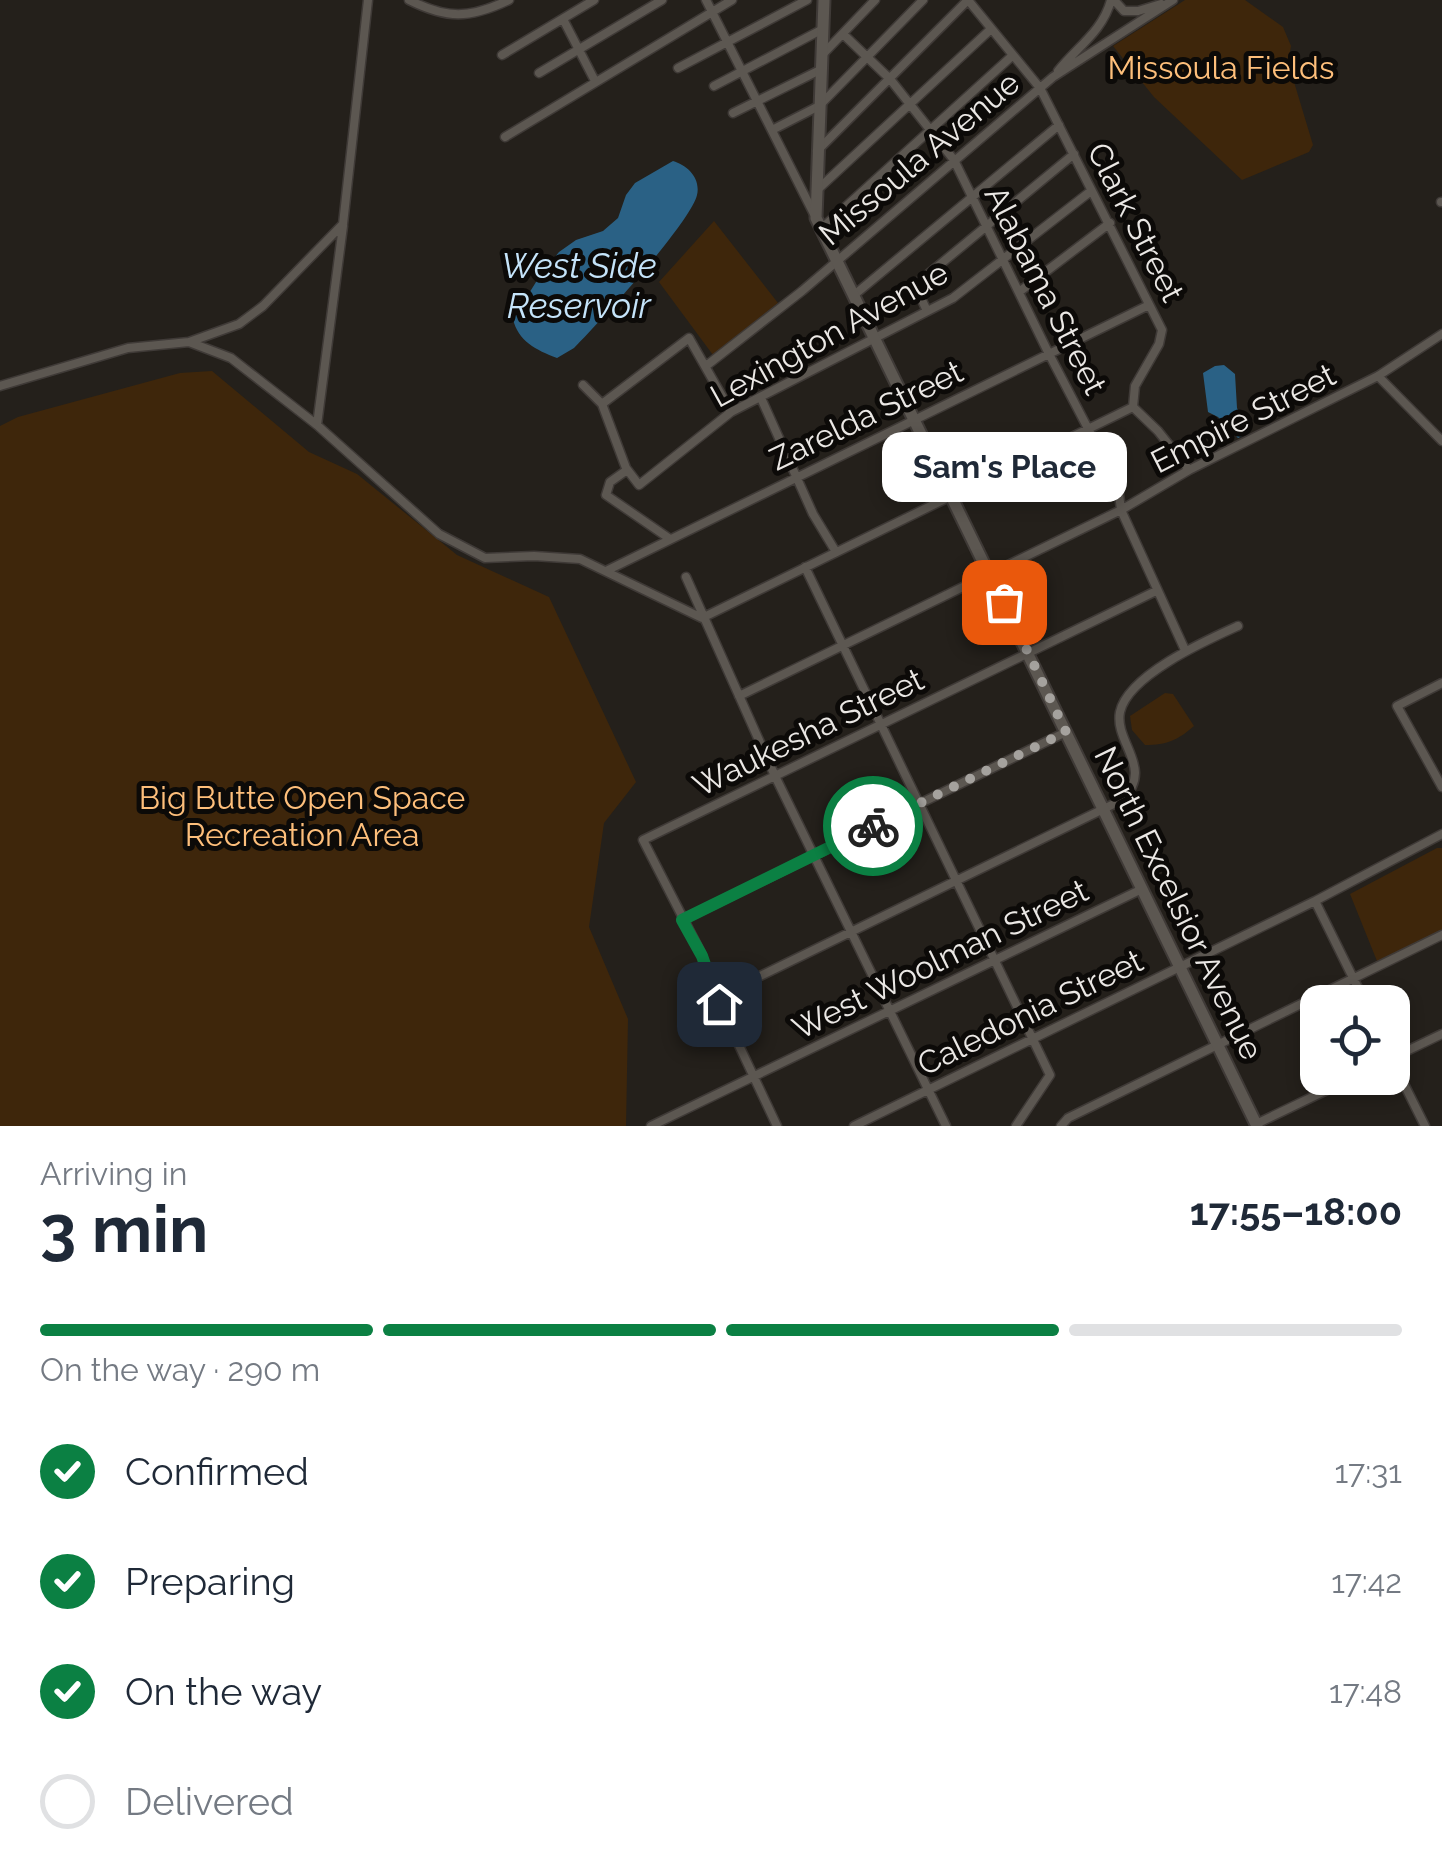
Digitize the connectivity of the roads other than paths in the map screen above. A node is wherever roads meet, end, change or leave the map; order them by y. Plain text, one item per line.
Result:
1 (368, 0) edge
2 (409, 0) edge
3 (509, 0) edge
4 (594, 0) edge
5 (662, 0) edge
6 (706, 0) edge
7 (732, 0) edge
8 (806, 0) edge
9 (824, 0) edge
10 (875, 0) edge
11 (923, 0) edge
12 (968, 0) edge
13 (1112, 0) edge
14 (1172, 1) edge
15 (712, 10) junction
16 (563, 19) junction
17 (823, 29) junction
18 (991, 29) junction
19 (842, 34) junction
20 (726, 40) junction
21 (578, 48) junction
22 (823, 54) junction
23 (502, 55) dead end
24 (1012, 56) junction
25 (867, 57) junction
26 (678, 68) dead end
27 (822, 69) junction
28 (741, 70) junction
29 (539, 73) dead end
30 (1053, 77) junction
31 (890, 79) junction
32 (595, 82) junction
33 (714, 86) dead end
34 (1040, 88) junction
35 (757, 102) junction
36 (910, 104) junction
37 (819, 106) junction
38 (733, 113) dead end
39 (1059, 125) junction
40 (932, 128) junction
41 (772, 130) junction
42 (505, 137) dead end
43 (817, 151) junction
44 (1074, 154) junction
45 (954, 160) junction
46 (816, 191) junction
47 (1092, 191) junction
48 (971, 195) junction
49 (1110, 223) junction
50 (344, 224) junction
51 (818, 224) junction
52 (989, 226) junction
53 (1005, 258) junction
54 (836, 261) junction
55 (1019, 292) junction
56 (853, 296) junction
57 (1149, 304) junction
58 (927, 311) junction
59 (1442, 334) edge
60 (875, 338) junction
61 (189, 342) junction
62 (1048, 352) junction
63 (706, 366) junction
64 (1378, 376) junction
65 (0, 386) edge
66 (583, 386) dead end
67 (761, 398) junction
68 (602, 404) junction
69 (1132, 407) junction
70 (731, 412) junction
71 (914, 419) junction
72 (317, 425) junction
73 (1089, 430) junction
74 (1442, 440) edge
75 (627, 470) junction
76 (1189, 470) junction
77 (798, 476) junction
78 (952, 496) junction
79 (1121, 510) junction
80 (670, 539) junction
81 (836, 552) junction
82 (805, 568) junction
83 (606, 571) junction
84 (990, 576) junction
85 (686, 578) dead end
86 (1156, 591) junction
87 (702, 618) junction
88 (1238, 626) dead end
89 (842, 646) junction
90 (1185, 650) junction
91 (1029, 654) junction
92 (1442, 684) edge
93 (740, 696) junction
94 (880, 725) junction
95 (1066, 732) junction
96 (775, 776) junction
97 (1442, 788) edge
98 (919, 804) junction
99 (1103, 811) junction
100 (1440, 839) edge
101 (814, 854) junction
102 (957, 882) junction
103 (1142, 888) junction
104 (1316, 901) junction
105 (682, 920) junction
106 (852, 932) junction
107 (1442, 935) edge
108 (995, 960) junction
109 (1180, 968) junction
110 (1354, 980) junction
111 (1356, 985) edge
112 (717, 997) junction
113 (891, 1011) junction
114 (1442, 1034) edge
115 (1033, 1039) junction
116 (1218, 1046) junction
117 (1410, 1050) edge
118 (753, 1077) junction
119 (929, 1090) junction
120 (1317, 1095) edge
121 (1410, 1095) edge
122 (1064, 1122) edge
123 (1255, 1125) edge
124 (651, 1126) edge
125 (777, 1126) edge
126 (854, 1126) edge
127 (946, 1126) edge
128 (1016, 1126) edge
129 (1425, 1126) edge

1 - 50 street
2 - 3 street
4 - 16 street
5 - 21 street
6 - 15 street
7 - 15 street
8 - 20 street
9 - 17 street
10 - 19 street
11 - 25 street
12 - 18 street, Clark Street
12 - 31 street
13 - 14 street
13 - 30 street
14 - 30 street, Missoula Avenue
15 - 20 street
15 - 32 street
16 - 21 street
16 - 23 street
17 - 22 street
17 - 28 street
18 - 24 street, Clark Street
18 - 36 street
19 - 22 street
19 - 25 street, Alabama Street
20 - 26 street
20 - 28 street
21 - 29 street
21 - 32 street
22 - 27 street
24 - 34 street, Clark Street
24 - 40 street
25 - 31 street, Alabama Street
25 - 37 street
27 - 35 street
27 - 37 street
28 - 33 street
28 - 35 street
30 - 34 street, Missoula Avenue
31 - 36 street, Alabama Street
31 - 43 street
32 - 42 street
34 - 39 street, Clark Street
34 - 45 street, Missoula Avenue
35 - 38 street
35 - 41 street
36 - 40 street, Alabama Street
36 - 46 street
37 - 41 street
37 - 43 street
39 - 44 street, Clark Street
39 - 48 street
40 - 45 street, Alabama Street
40 - 51 street
41 - 51 street
43 - 46 street
44 - 47 street, Clark Street
44 - 52 street
45 - 48 street, Alabama Street
45 - 54 street, Missoula Avenue
46 - 51 street
47 - 49 street, Clark Street
47 - 53 street, Lexington Avenue
48 - 52 street, Alabama Street
48 - 56 street
49 - 55 street
49 - 57 street, Clark Street
50 - 61 street
50 - 72 street
51 - 54 street, North Excelsior Avenue
52 - 53 street, Alabama Street
52 - 58 street
53 - 55 street, Alabama Street
53 - 58 street, Lexington Avenue
54 - 56 street, North Excelsior Avenue
54 - 63 street, Missoula Avenue
55 - 62 street, Alabama Street
56 - 60 street, North Excelsior Avenue
57 - 62 street, Zarelda Street
57 - 69 street, Clark Street
58 - 60 street, Lexington Avenue
59 - 64 street, Empire Street
60 - 67 street, Lexington Avenue
60 - 71 street, North Excelsior Avenue
61 - 65 street
61 - 72 street
62 - 71 street, Zarelda Street
62 - 73 street, Alabama Street
63 - 68 street
63 - 70 street
64 - 74 street
64 - 76 street, Empire Street
66 - 68 street
67 - 70 street, Lexington Avenue
67 - 77 street
68 - 75 street
69 - 73 street
69 - 76 street
70 - 75 street, Lexington Avenue
71 - 77 street, Zarelda Street
71 - 78 street, North Excelsior Avenue
72 - 83 street
73 - 78 street
73 - 79 street, Alabama Street
75 - 80 street
76 - 79 street, Empire Street
77 - 80 street, Zarelda Street
77 - 81 street
78 - 81 street
78 - 84 street, North Excelsior Avenue
79 - 84 street, Empire Street
79 - 86 street, Alabama Street
80 - 83 street, Zarelda Street
81 - 82 street
82 - 87 street
82 - 89 street
83 - 87 street
84 - 89 street, Empire Street
84 - 91 street, North Excelsior Avenue
85 - 87 street
86 - 90 street, Alabama Street
86 - 91 street, Waukesha Street
87 - 93 street
88 - 90 street
89 - 93 street, Empire Street
89 - 94 street
90 - 99 street
91 - 94 street, Waukesha Street
91 - 95 street, North Excelsior Avenue
92 - 97 street
93 - 96 street
94 - 96 street, Waukesha Street
94 - 98 street
95 - 98 street
95 - 99 street, North Excelsior Avenue
96 - 101 street
96 - 105 street, Waukesha Street
98 - 101 street
98 - 102 street
99 - 102 street
99 - 103 street, North Excelsior Avenue
100 - 104 street, Caledonia Street
101 - 105 street
101 - 106 street
102 - 106 street
102 - 108 street
103 - 108 street, West Woolman Street
103 - 109 street, North Excelsior Avenue
104 - 109 street, Caledonia Street
104 - 110 street
105 - 112 street
106 - 112 street
106 - 113 street
107 - 110 street
108 - 113 street, West Woolman Street
108 - 115 street
109 - 115 street, Caledonia Street
109 - 116 street, North Excelsior Avenue
110 - 111 street
110 - 116 street
112 - 118 street
113 - 118 street, West Woolman Street
113 - 119 street
114 - 117 street
115 - 119 street, Caledonia Street
115 - 128 street
116 - 122 street
116 - 123 street, North Excelsior Avenue
118 - 124 street, West Woolman Street
118 - 125 street
119 - 126 street, Caledonia Street
119 - 127 street
120 - 123 street
121 - 129 street

